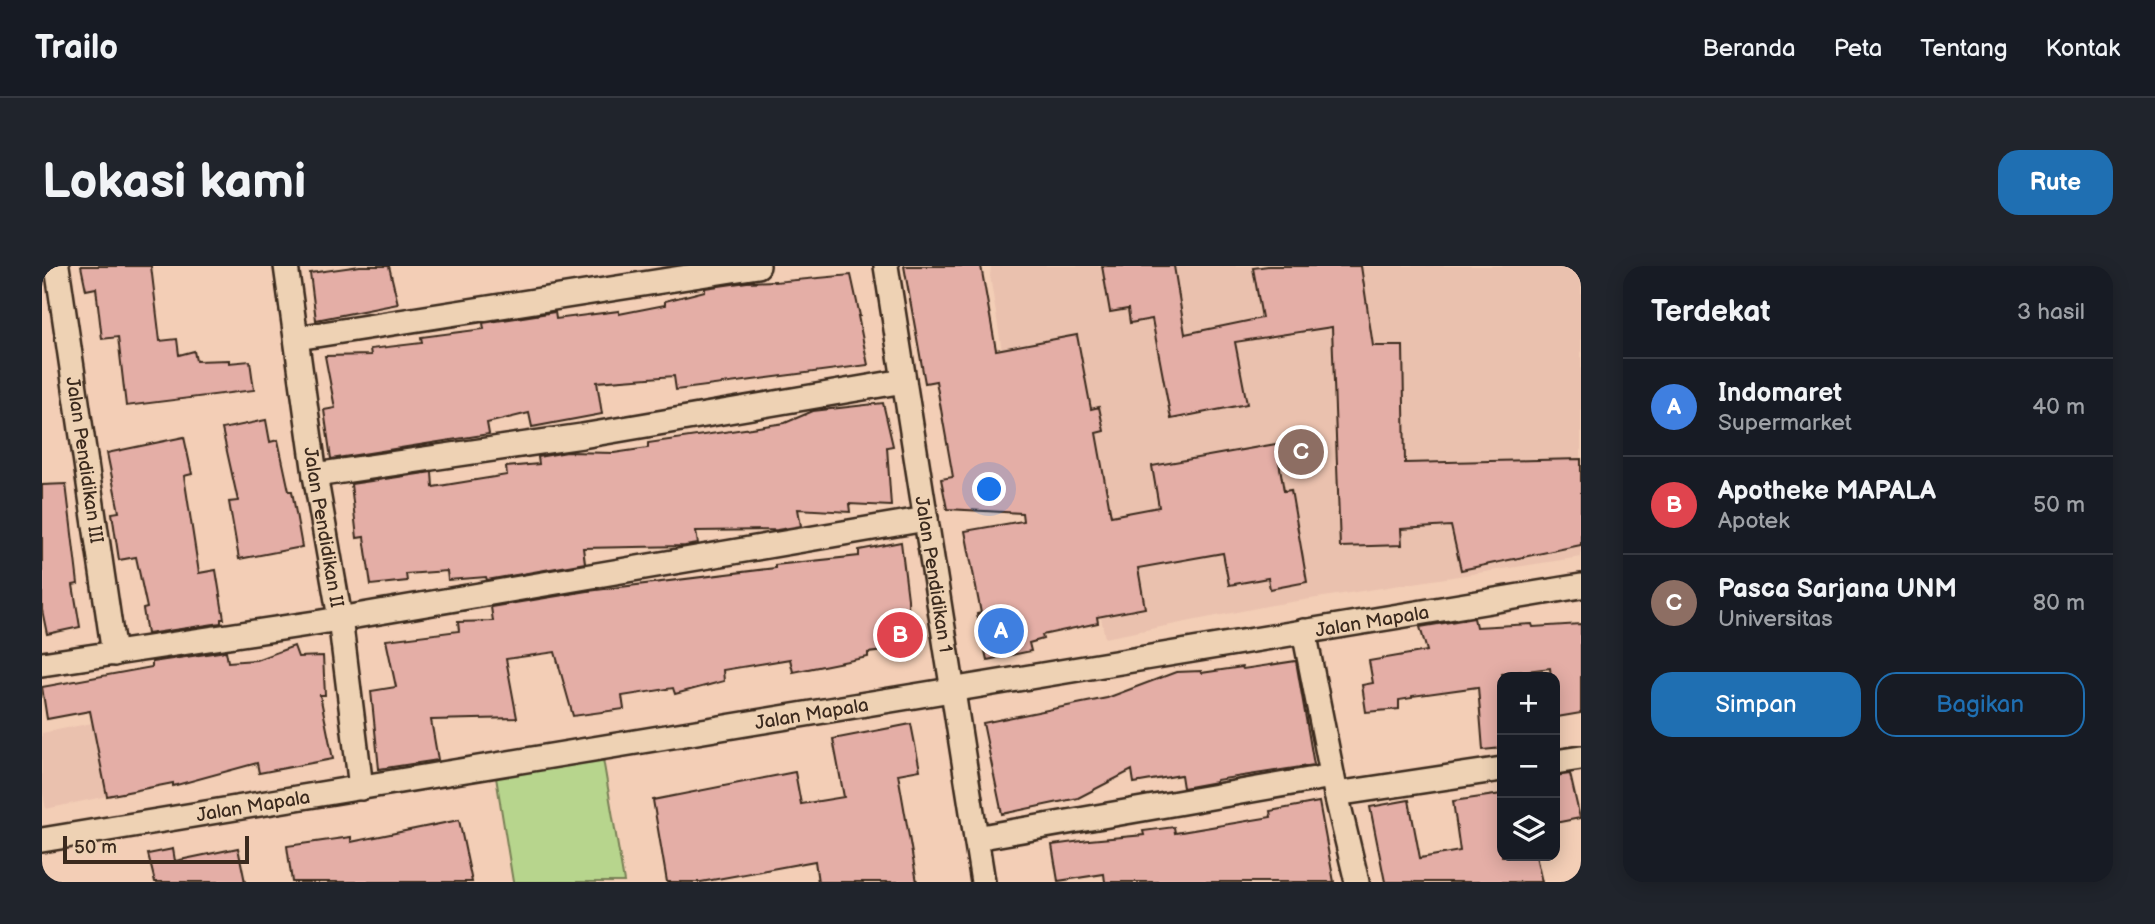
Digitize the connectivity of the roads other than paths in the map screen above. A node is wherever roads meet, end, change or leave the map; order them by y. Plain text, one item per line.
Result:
1 (57, 266) edge
2 (286, 266) edge
3 (758, 266) edge
4 (886, 266) edge
5 (297, 338) junction
6 (904, 381) junction
7 (315, 475) junction
8 (926, 519) junction
9 (1581, 586) edge
10 (340, 618) junction
11 (1304, 631) junction
12 (114, 654) junction
13 (42, 664) edge
14 (953, 690) junction
15 (1581, 758) edge
16 (1560, 761) edge
17 (1497, 769) edge
18 (1334, 785) junction
19 (361, 788) junction
20 (976, 838) junction
21 (42, 840) edge
22 (983, 882) edge
23 (1357, 882) edge

1 - 12 street, Jalan Pendidikan III
2 - 5 street, Jalan Pendidikan II
3 - 5 street
4 - 6 street, Jalan Pendidikan 1
5 - 7 street, Jalan Pendidikan II
6 - 7 street
6 - 8 street, Jalan Pendidikan 1
7 - 10 street, Jalan Pendidikan II
8 - 10 street
8 - 14 street, Jalan Pendidikan 1
9 - 11 street, Jalan Mapala
10 - 12 street
10 - 19 street, Jalan Pendidikan II
11 - 14 street, Jalan Mapala
11 - 18 street
12 - 13 street
14 - 19 street, Jalan Mapala
14 - 20 street, Jalan Pendidikan 1
15 - 16 street
17 - 18 street
18 - 20 street
18 - 23 street
19 - 21 street, Jalan Mapala
20 - 22 street, Jalan Pendidikan 1

